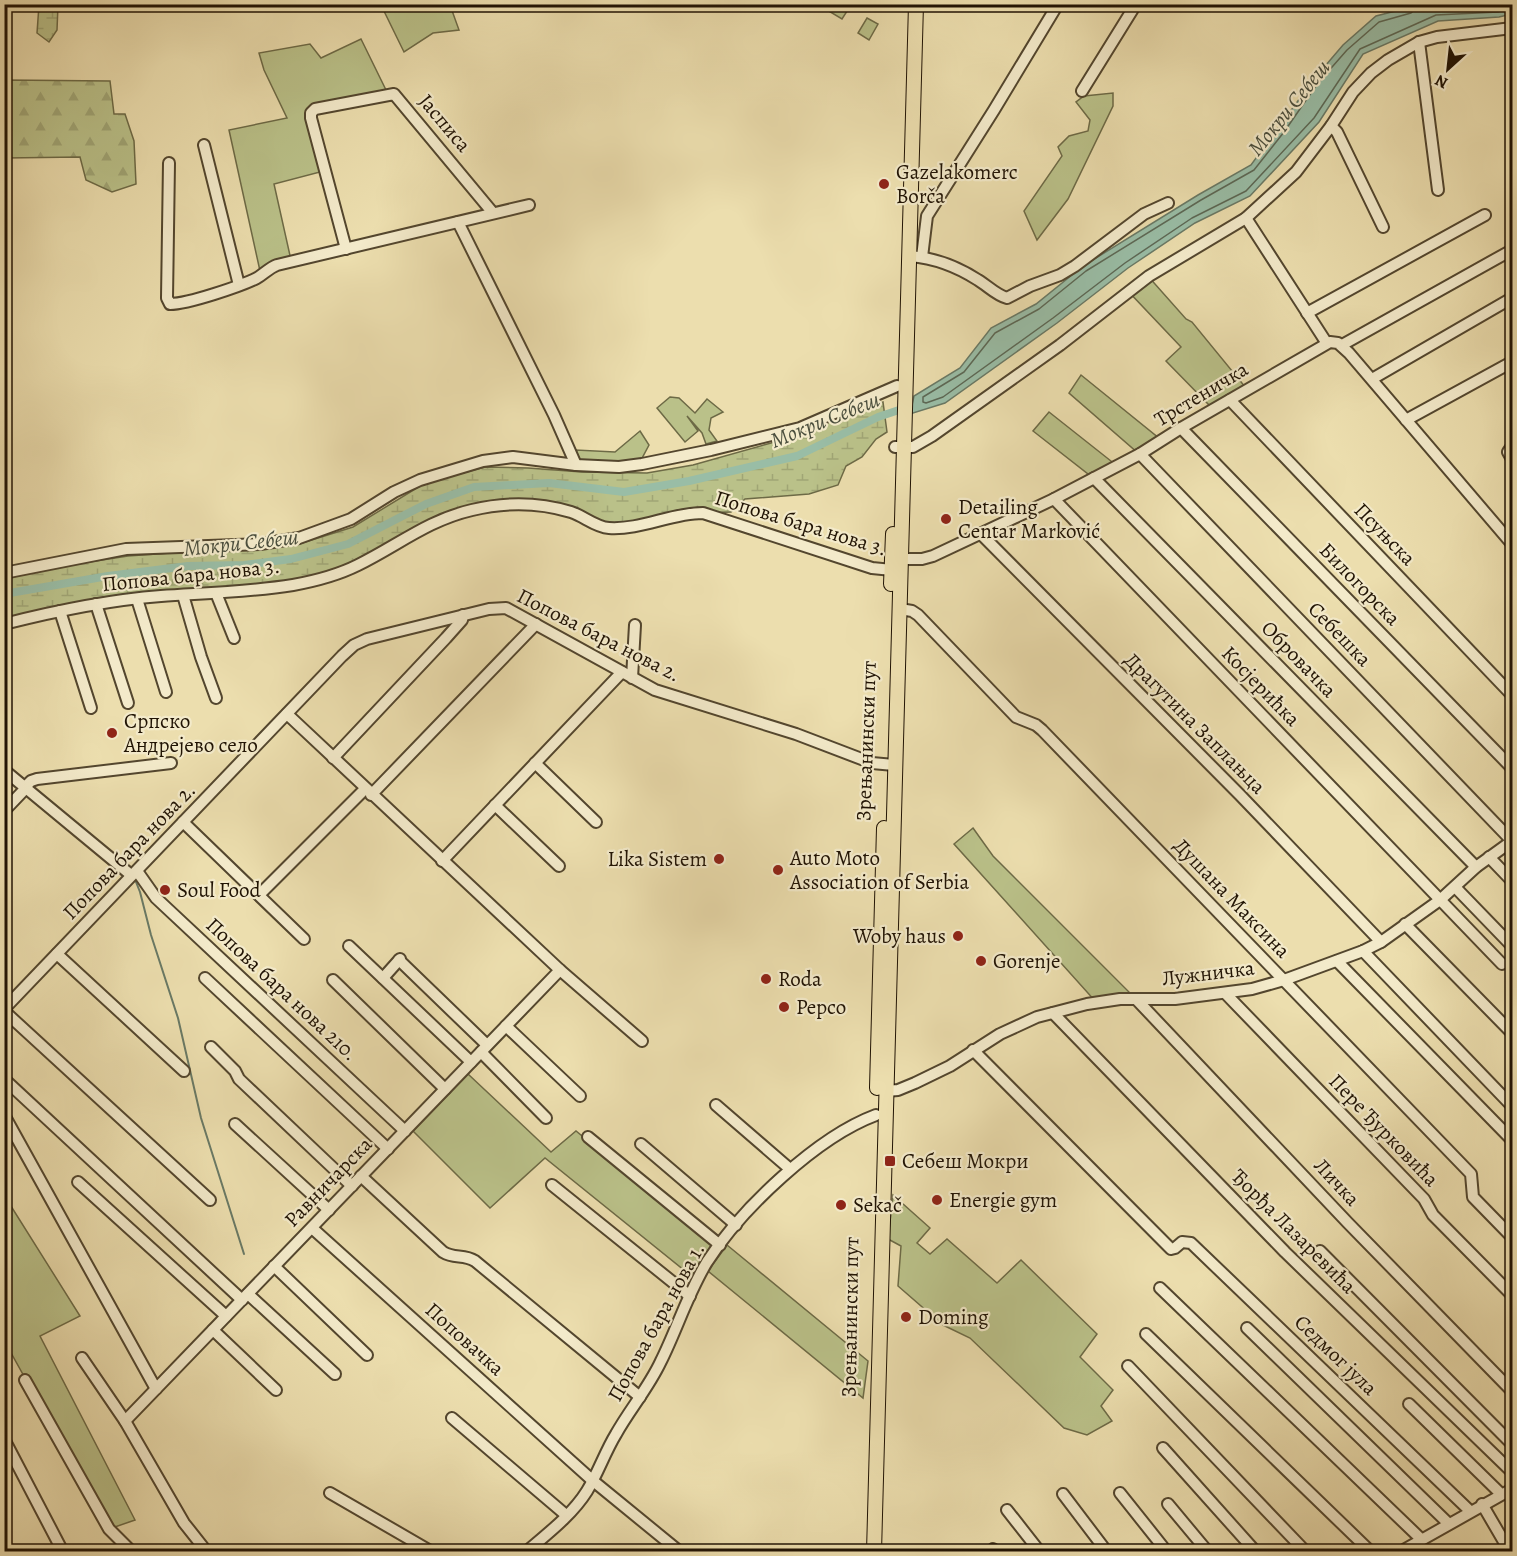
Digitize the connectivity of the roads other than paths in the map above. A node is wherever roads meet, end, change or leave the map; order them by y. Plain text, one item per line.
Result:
1 (907, 4) edge
2 (916, 4) edge
3 (1058, 4) edge
4 (1136, 4) edge
5 (1512, 27) edge
6 (1419, 42) junction
7 (1082, 91) dead end
8 (1331, 126) junction
9 (204, 145) dead end
10 (169, 163) dead end
11 (1438, 190) dead end
12 (1168, 203) dead end
13 (529, 204) dead end
14 (493, 213) junction
15 (1485, 215) dead end
16 (1246, 218) junction
17 (458, 222) junction
18 (1383, 227) dead end
19 (346, 249) junction
20 (1512, 249) edge
21 (916, 256) junction
22 (239, 285) junction
23 (1512, 298) edge
24 (1307, 313) junction
25 (1326, 342) junction
26 (1342, 345) junction
27 (1512, 362) edge
28 (1372, 379) junction
29 (897, 386) junction
30 (1230, 400) junction
31 (900, 401) junction
32 (1406, 420) junction
33 (1180, 428) junction
34 (1512, 446) edge
35 (899, 447) junction
36 (1140, 454) junction
37 (1512, 459) edge
38 (576, 465) junction
39 (1094, 478) junction
40 (1054, 499) junction
41 (980, 533) junction
42 (1512, 544) edge
43 (902, 559) junction
44 (892, 570) junction
45 (4, 573) edge
46 (216, 593) junction
47 (183, 595) junction
48 (137, 599) junction
49 (96, 604) junction
50 (900, 609) junction
51 (60, 611) junction
52 (463, 615) junction
53 (4, 624) edge
54 (536, 624) junction
55 (635, 625) dead end
56 (234, 638) dead end
57 (627, 675) junction
58 (166, 692) dead end
59 (1512, 695) edge
60 (216, 698) dead end
61 (128, 703) dead end
62 (91, 708) dead end
63 (287, 714) junction
64 (333, 758) junction
65 (171, 763) dead end
66 (536, 763) junction
67 (890, 765) junction
68 (1512, 768) edge
69 (4, 770) edge
70 (27, 786) junction
71 (368, 792) junction
72 (495, 805) junction
73 (4, 811) edge
74 (183, 822) junction
75 (596, 822) dead end
76 (1512, 841) edge
77 (1489, 857) junction
78 (442, 861) junction
79 (559, 866) dead end
80 (1476, 867) junction
81 (134, 873) junction
82 (1512, 881) edge
83 (1455, 887) junction
84 (259, 895) junction
85 (1440, 900) junction
86 (1405, 924) junction
87 (304, 939) dead end
88 (1381, 942) junction
89 (349, 946) dead end
90 (1512, 946) edge
91 (1363, 951) junction
92 (57, 954) junction
93 (1337, 961) junction
94 (1502, 964) dead end
95 (560, 970) junction
96 (205, 978) dead end
97 (383, 978) junction
98 (333, 980) dead end
99 (1284, 980) junction
100 (1225, 993) junction
101 (1136, 999) junction
102 (4, 1010) edge
103 (1053, 1013) junction
104 (506, 1026) junction
105 (1512, 1033) edge
106 (642, 1041) dead end
107 (211, 1047) dead end
108 (484, 1048) junction
109 (973, 1050) junction
110 (471, 1062) junction
111 (184, 1071) dead end
112 (4, 1079) edge
113 (445, 1089) junction
114 (886, 1091) junction
115 (580, 1096) dead end
116 (716, 1105) dead end
117 (1512, 1106) edge
118 (4, 1115) edge
119 (876, 1115) junction
120 (546, 1118) dead end
121 (235, 1124) dead end
122 (405, 1131) junction
123 (588, 1137) dead end
124 (1512, 1140) edge
125 (640, 1144) dead end
126 (388, 1149) junction
127 (790, 1169) junction
128 (361, 1176) junction
129 (78, 1182) dead end
130 (552, 1185) dead end
131 (352, 1186) junction
132 (210, 1200) dead end
133 (328, 1210) junction
134 (736, 1225) junction
135 (312, 1228) junction
136 (1512, 1237) edge
137 (720, 1245) junction
138 (1320, 1251) dead end
139 (274, 1266) junction
140 (1160, 1288) dead end
141 (1512, 1295) edge
142 (245, 1296) junction
143 (690, 1296) junction
144 (226, 1316) junction
145 (1247, 1328) dead end
146 (213, 1330) junction
147 (1146, 1334) dead end
148 (367, 1355) dead end
149 (82, 1358) dead end
150 (1128, 1366) dead end
151 (335, 1374) dead end
152 (25, 1380) dead end
153 (156, 1389) junction
154 (276, 1390) dead end
155 (1512, 1390) edge
156 (640, 1397) junction
157 (1409, 1404) dead end
158 (452, 1418) dead end
159 (125, 1421) junction
160 (4, 1439) edge
161 (1512, 1444) edge
162 (1163, 1448) dead end
163 (1512, 1472) edge
164 (592, 1480) junction
165 (1512, 1489) edge
166 (330, 1493) dead end
167 (1120, 1493) dead end
168 (1063, 1494) dead end
169 (1501, 1494) junction
170 (1168, 1504) dead end
171 (1482, 1504) junction
172 (1007, 1510) dead end
173 (1470, 1511) junction
174 (566, 1515) junction
175 (1448, 1523) junction
176 (1421, 1539) junction
177 (63, 1551) edge
178 (132, 1551) edge
179 (207, 1551) edge
180 (432, 1551) edge
181 (526, 1551) edge
182 (680, 1551) edge
183 (865, 1551) edge
184 (874, 1551) edge
185 (1040, 1551) edge
186 (1107, 1551) edge
187 (1167, 1551) edge
188 (1208, 1551) edge
189 (1256, 1551) edge
190 (1306, 1551) edge
191 (1371, 1551) edge
192 (1403, 1551) edge
193 (1510, 1551) edge

1 - 29 main road, Зрењанински пут
2 - 21 main road, Зрењанински пут
3 - 21 street
4 - 7 street
5 - 6 street
6 - 8 street
6 - 11 street
8 - 16 street
8 - 18 street
9 - 22 street
10 - 22 street
12 - 21 street
13 - 14 street
14 - 17 street
14 - 19 street, Јасписа
15 - 24 street
16 - 24 street
16 - 35 street
17 - 19 street
17 - 38 street
19 - 22 street
20 - 26 street
21 - 31 main road, Зрењанински пут
23 - 28 street
24 - 25 street
25 - 26 street
25 - 30 street, Трстеничка
26 - 28 street
27 - 32 street
28 - 32 street
29 - 31 main road, Зрењанински пут
29 - 38 street
30 - 33 street, Трстеничка
30 - 59 street, Псуњска
31 - 35 main road, Зрењанински пут
32 - 42 street
33 - 36 street, Трстеничка
33 - 68 street, Билогорска
34 - 37 street
35 - 43 main road, Зрењанински пут
35 - 44 main road, Зрењанински пут
36 - 39 street, Трстеничка
36 - 76 street, Себешка
38 - 45 street
39 - 40 street, Трстеничка
39 - 80 street, Обровачка
40 - 41 street, Трстеничка
40 - 85 street, Косјерићка
41 - 43 street, Трстеничка
41 - 88 street, Драгутина Заплањца
43 - 50 main road, Зрењанински пут
44 - 46 street, Попова бара нова 3.
44 - 67 main road, Зрењанински пут
46 - 47 street, Попова бара нова 3.
46 - 56 street
47 - 48 street, Попова бара нова 3.
47 - 60 street
48 - 49 street, Попова бара нова 3.
48 - 58 street
49 - 51 street, Попова бара нова 3.
49 - 61 street
50 - 67 main road, Зрењанински пут
50 - 99 street, Душана Максина
51 - 53 street, Попова бара нова 3.
51 - 62 street
52 - 54 street, Попова бара нова 2.
52 - 63 street, Попова бара нова 2.
52 - 64 street
54 - 57 street, Попова бара нова 2.
54 - 71 street
55 - 57 street
57 - 66 street
57 - 67 street, Попова бара нова 2.
63 - 64 street
63 - 74 street, Попова бара нова 2.
64 - 71 street
65 - 70 street
66 - 72 street
66 - 75 street
67 - 114 main road, Зрењанински пут
67 - 119 main road, Зрењанински пут
69 - 70 street, Попова бара нова 210.
70 - 73 street
70 - 81 street, Попова бара нова 210.
71 - 78 street
71 - 84 street
72 - 78 street
72 - 79 street
74 - 81 street, Попова бара нова 2.
74 - 84 street
76 - 77 street, Лужничка
77 - 80 street, Лужничка
77 - 82 street
78 - 95 street
80 - 83 street, Лужничка
81 - 92 street, Попова бара нова 2.
81 - 122 street, Попова бара нова 210.
83 - 85 street, Лужничка
83 - 90 street
84 - 87 street
85 - 86 street, Лужничка
85 - 94 street, Косјерићка
86 - 88 street, Лужничка
86 - 105 street
88 - 91 street, Лужничка
89 - 97 street
91 - 93 street, Лужничка
91 - 117 street
92 - 102 street, Попова бара нова 2.
92 - 111 street
93 - 99 street, Лужничка
93 - 124 street
95 - 104 street, Равничарска
95 - 106 street
96 - 126 street
97 - 108 street
97 - 110 street
98 - 113 street
99 - 100 street, Лужничка
99 - 136 street, Душана Максина
100 - 101 street, Лужничка
100 - 141 street, Пере Ђурковића
101 - 103 street, Лужничка
101 - 155 street, Личка
102 - 132 street
103 - 109 street, Лужничка
103 - 163 street, Ђорђа Лазаревића
104 - 108 street, Равничарска
104 - 115 street
107 - 131 street
108 - 110 street, Равничарска
108 - 120 street
109 - 114 street, Лужничка
109 - 173 street, Седмог јула
110 - 113 street, Равничарска
112 - 142 street
113 - 122 street, Равничарска
114 - 184 main road, Зрењанински пут
116 - 127 street
118 - 153 street
119 - 127 street, Попова бара нова 1.
119 - 183 main road, Зрењанински пут
121 - 133 street
122 - 126 street, Равничарска
123 - 137 street
125 - 134 street
126 - 128 street, Равничарска
127 - 134 street, Попова бара нова 1.
128 - 131 street, Равничарска
128 - 156 street
129 - 144 street
130 - 143 street
131 - 133 street, Равничарска
133 - 135 street, Равничарска
134 - 137 street, Попова бара нова 1.
135 - 139 street, Равничарска
135 - 164 street, Поповачка
137 - 143 street, Попова бара нова 1.
138 - 161 street
139 - 142 street, Равничарска
139 - 148 street
140 - 176 street
142 - 144 street, Равничарска
142 - 151 street
143 - 156 street, Попова бара нова 1.
144 - 146 street, Равничарска
145 - 175 street
146 - 153 street, Равничарска
146 - 154 street
147 - 191 street
149 - 159 street
150 - 190 street
152 - 178 street
153 - 159 street, Равничарска
156 - 164 street, Попова бара нова 1.
157 - 169 street
158 - 174 street
159 - 179 street
160 - 177 street
162 - 189 street
164 - 174 street, Попова бара нова 1.
164 - 182 street, Поповачка
165 - 169 street
166 - 180 street
167 - 187 street
168 - 186 street
169 - 171 street
170 - 188 street
171 - 173 street
171 - 193 street
172 - 185 street
173 - 175 street
174 - 181 street, Попова бара нова 1.
175 - 176 street
176 - 192 street

